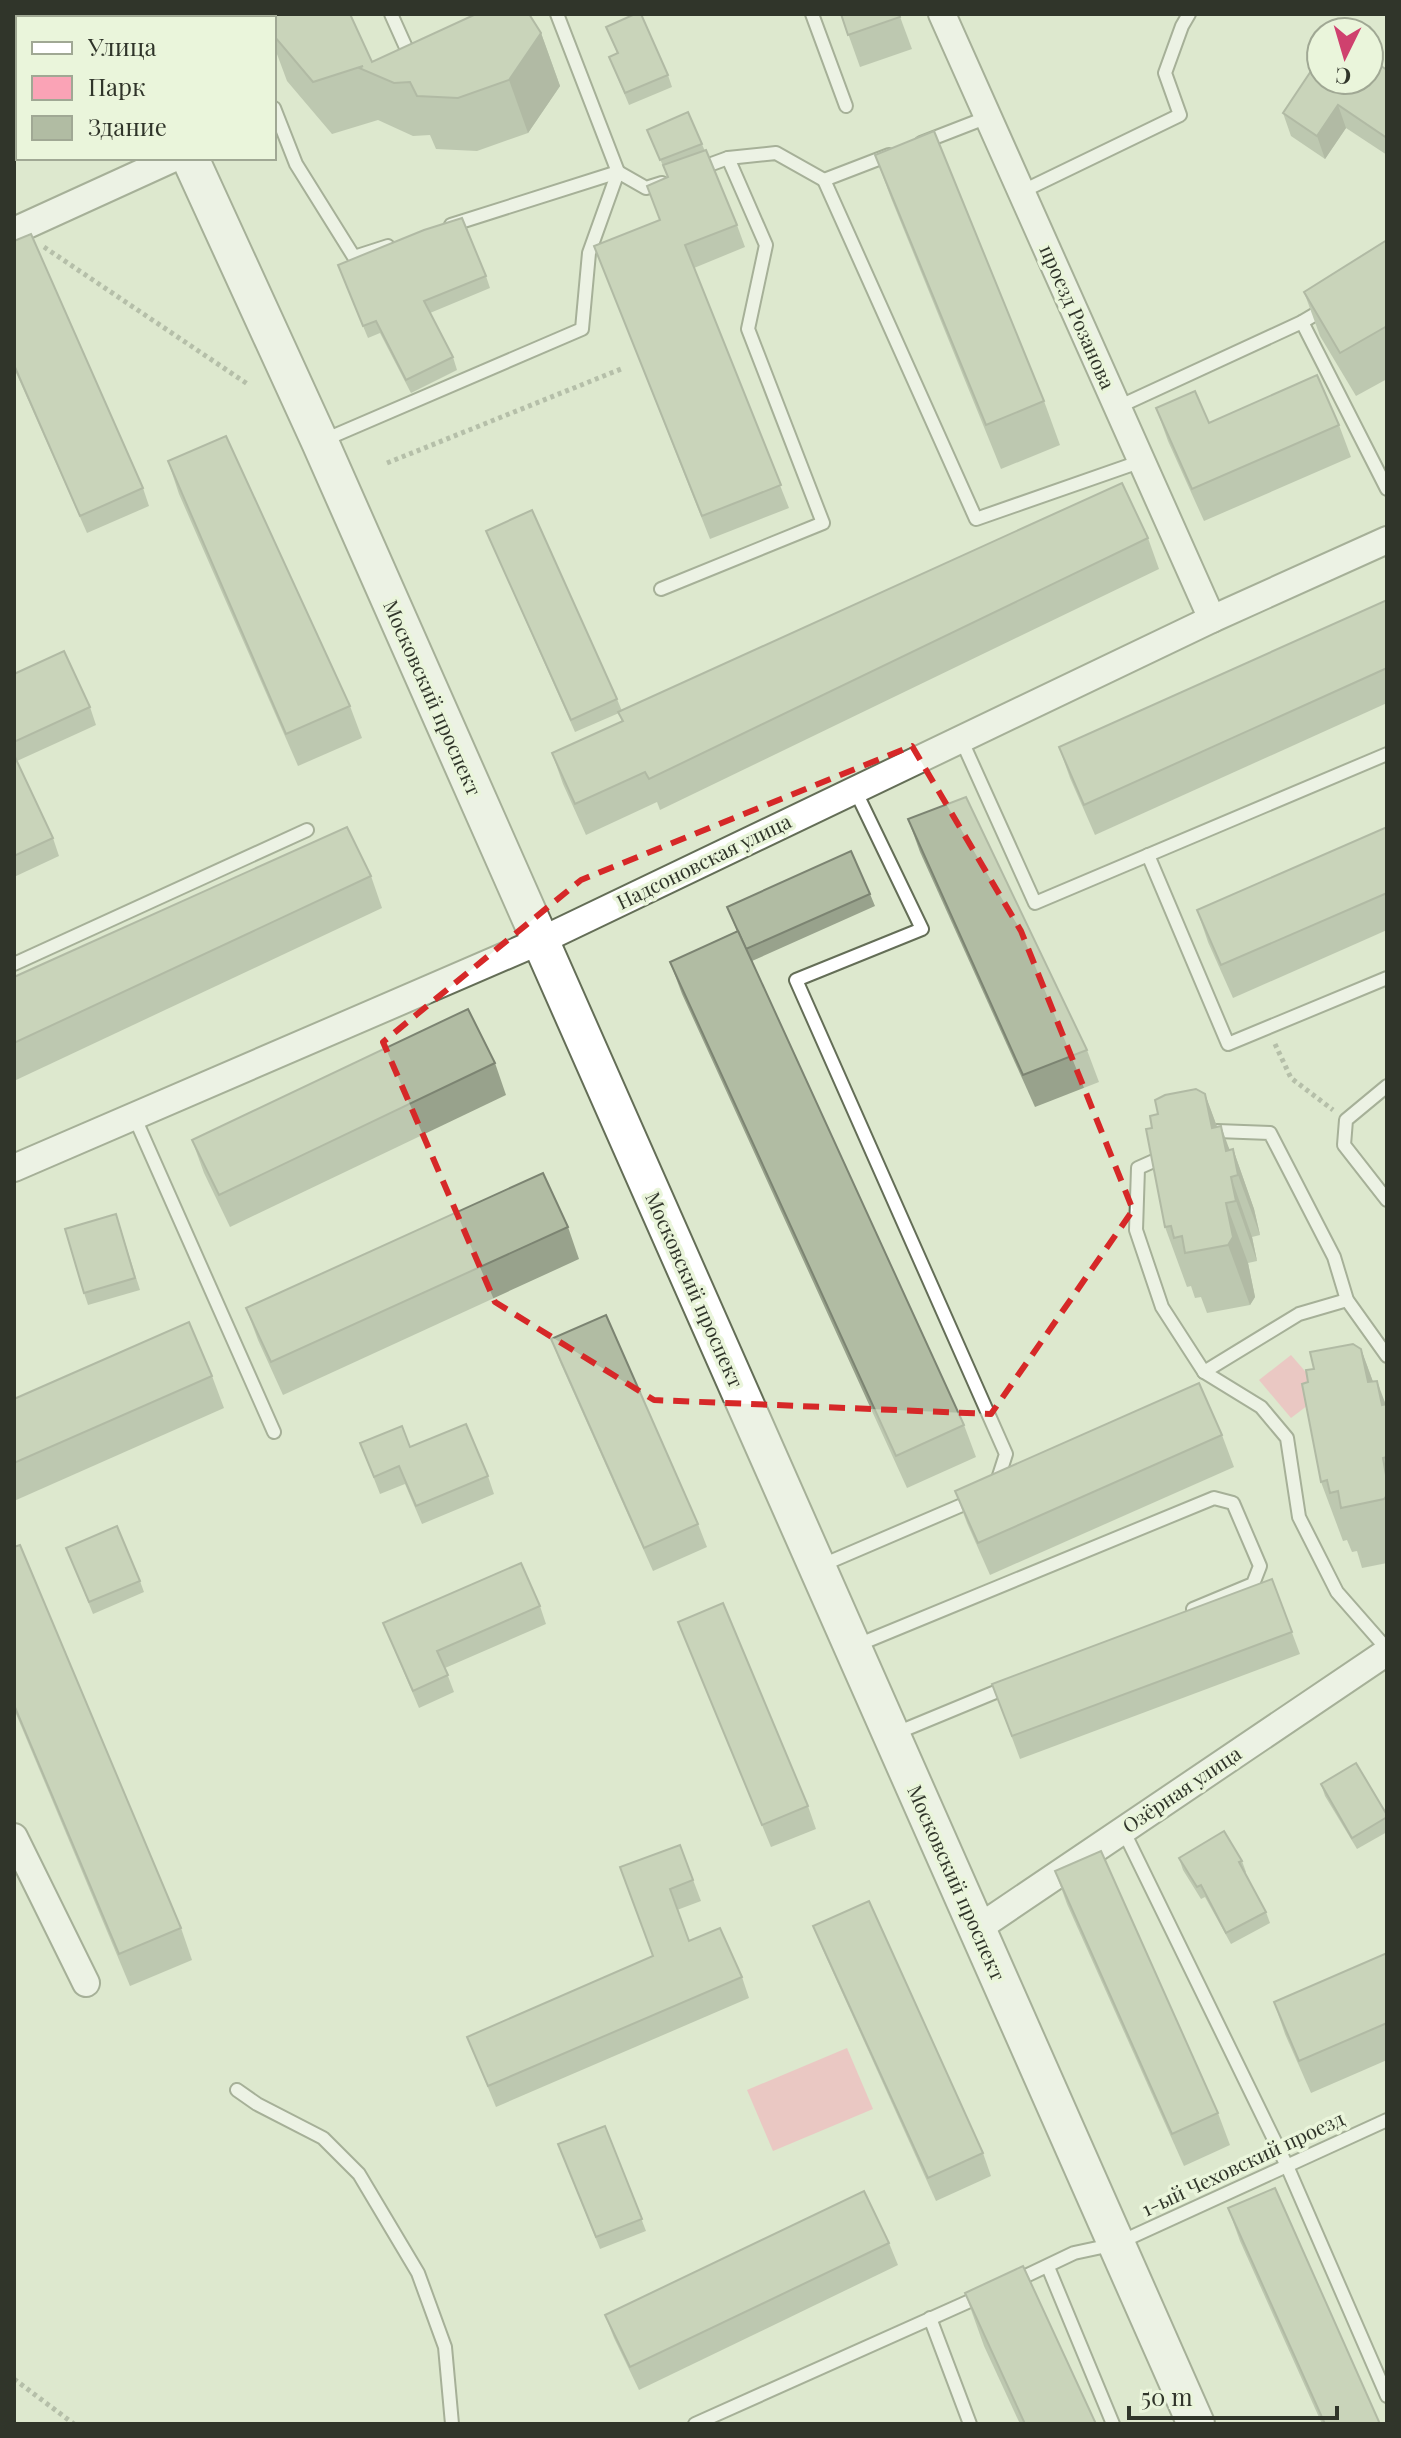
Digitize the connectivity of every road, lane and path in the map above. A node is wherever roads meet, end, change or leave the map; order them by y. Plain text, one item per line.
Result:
1 (391, 14) edge
2 (557, 14) edge
3 (812, 14) edge
4 (942, 14) edge
5 (1189, 14) edge
6 (422, 48) edge
7 (846, 106) dead end
8 (276, 113) edge
9 (988, 117) junction
10 (913, 146) edge
11 (898, 152) edge
12 (728, 158) junction
13 (170, 160) edge
14 (191, 160) edge
15 (618, 172) junction
16 (687, 173) edge
17 (674, 178) edge
18 (824, 180) junction
19 (1021, 192) junction
20 (442, 228) edge
21 (14, 231) edge
22 (398, 243) edge
23 (41, 245) dead end
24 (1339, 301) edge
25 (1302, 322) junction
26 (621, 369) dead end
27 (249, 385) dead end
28 (1118, 407) junction
29 (320, 442) junction
30 (1142, 461) junction
31 (387, 463) dead end
32 (1387, 489) edge
33 (1387, 540) edge
34 (661, 589) dead end
35 (1212, 619) junction
36 (961, 739) junction
37 (1387, 754) edge
38 (855, 790) junction
39 (307, 830) dead end
40 (1148, 855) junction
41 (540, 941) junction
42 (14, 964) edge
43 (1387, 978) edge
44 (1267, 1027) junction
45 (1387, 1086) edge
46 (134, 1116) junction
47 (1346, 1120) junction
48 (1204, 1137) edge
49 (1178, 1150) edge
50 (14, 1168) edge
51 (1387, 1200) edge
52 (1347, 1300) junction
53 (1387, 1356) edge
54 (1204, 1372) junction
55 (274, 1432) dead end
56 (817, 1567) junction
57 (1180, 1615) edge
58 (852, 1647) junction
59 (1387, 1651) edge
60 (1019, 1682) edge
61 (891, 1735) junction
62 (1123, 1830) junction
63 (14, 1837) edge
64 (977, 1929) junction
65 (86, 1983) dead end
66 (237, 2090) dead end
67 (1387, 2120) edge
68 (1287, 2166) junction
69 (1116, 2244) junction
70 (1048, 2267) junction
71 (1004, 2286) edge
72 (989, 2292) edge
73 (930, 2318) junction
74 (14, 2379) edge
75 (1387, 2396) edge
76 (74, 2424) edge
77 (452, 2424) edge
78 (695, 2424) edge
79 (970, 2424) edge
80 (1113, 2424) edge
81 (1196, 2424) edge

1 - 6 lane
2 - 15 lane
3 - 7 lane
4 - 9 street, проезд Розанова
5 - 19 lane
8 - 22 lane
9 - 10 lane
9 - 19 street, проезд Розанова
11 - 18 lane
12 - 16 lane
12 - 18 lane
12 - 34 lane
13 - 21 street
14 - 29 main road, Московский проспект
15 - 17 lane
15 - 20 lane
15 - 29 lane
18 - 30 lane
19 - 28 street, проезд Розанова
23 - 27 path
24 - 25 lane
25 - 28 lane
25 - 32 lane
26 - 31 path
28 - 30 street, проезд Розанова
29 - 41 main road, Московский проспект
30 - 35 street, проезд Розанова
33 - 35 street, Надсоновская улица
35 - 36 street, Надсоновская улица
36 - 38 street, Надсоновская улица
36 - 40 lane
37 - 40 lane
38 - 41 street, Надсоновская улица
38 - 56 lane
39 - 42 lane
40 - 44 lane
41 - 46 street, Надсоновская улица
41 - 56 main road, Московский проспект
43 - 44 lane
44 - 47 path
45 - 47 lane
46 - 50 street, Надсоновская улица
46 - 55 lane
47 - 51 lane
48 - 52 lane
49 - 54 lane
52 - 53 lane
52 - 54 lane
54 - 59 lane
56 - 58 main road, Московский проспект
57 - 58 lane
58 - 61 main road, Московский проспект
59 - 62 street, Озёрная улица
60 - 61 lane
61 - 64 main road, Московский проспект
62 - 64 street, Озёрная улица
62 - 68 lane
63 - 65 street
64 - 69 main road, Московский проспект
66 - 77 lane
67 - 68 lane, 1-ый Чеховский проезд
68 - 69 lane, 1-ый Чеховский проезд
68 - 75 lane
69 - 70 lane, 1-ый Чеховский проезд
69 - 81 main road, Московский проспект
70 - 71 lane, 1-ый Чеховский проезд
70 - 80 lane
72 - 73 lane
73 - 78 lane
73 - 79 lane
74 - 76 path

